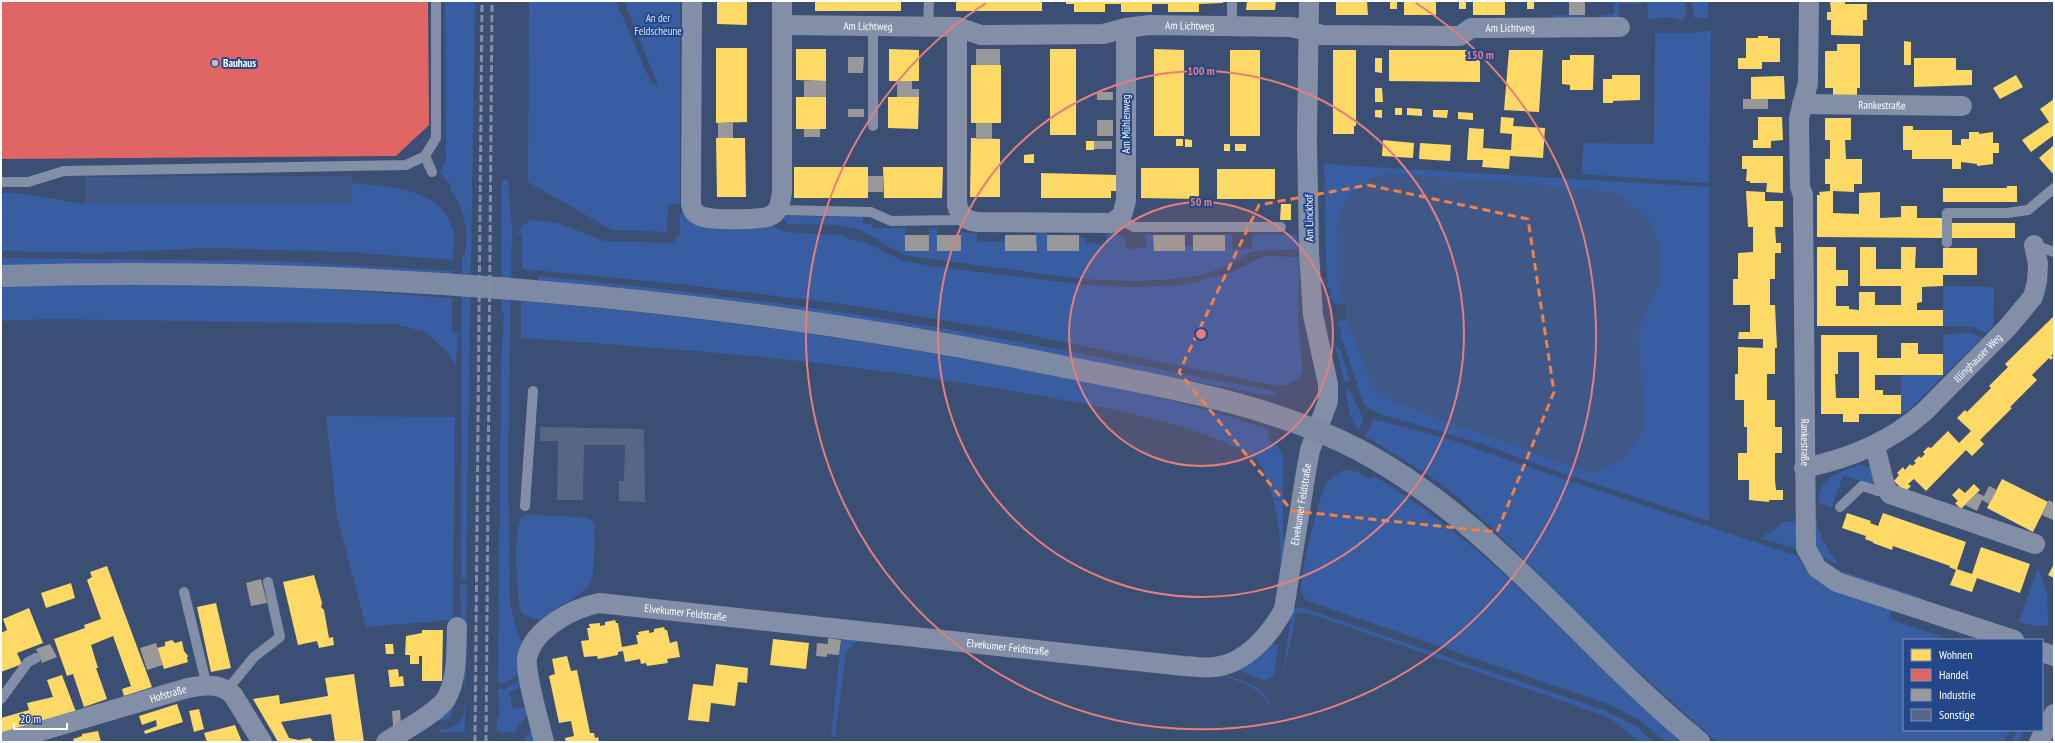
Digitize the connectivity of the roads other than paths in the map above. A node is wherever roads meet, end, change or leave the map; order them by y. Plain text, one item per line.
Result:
1 (436, 1) edge
2 (692, 1) edge
3 (782, 1) edge
4 (929, 1) edge
5 (1232, 1) edge
6 (1309, 1) edge
7 (1809, 1) edge
8 (782, 25) junction
9 (873, 26) junction
10 (928, 26) junction
11 (1232, 26) junction
12 (957, 27) junction
13 (1620, 27) dead end
14 (1126, 28) junction
15 (1309, 31) junction
16 (1802, 104) junction
17 (1962, 106) dead end
18 (873, 126) dead end
19 (425, 156) junction
20 (432, 172) dead end
21 (1, 182) edge
22 (2054, 188) edge
23 (778, 210) junction
24 (964, 217) junction
25 (1119, 219) junction
26 (1281, 227) dead end
27 (1947, 242) dead end
28 (2034, 244) junction
29 (2054, 244) edge
30 (2054, 252) edge
31 (1, 276) edge
32 (533, 391) dead end
33 (1317, 431) junction
34 (1875, 446) junction
35 (1804, 468) junction
36 (1887, 489) junction
37 (525, 506) dead end
38 (1840, 507) dead end
39 (2035, 544) dead end
40 (268, 582) dead end
41 (184, 592) dead end
42 (457, 627) dead end
43 (2011, 639) edge
44 (2043, 652) edge
45 (2054, 656) edge
46 (36, 658) dead end
47 (207, 686) junction
48 (227, 690) junction
49 (1, 700) edge
50 (2054, 714) edge
51 (3, 742) edge
52 (262, 742) edge
53 (386, 742) edge
54 (544, 742) edge
55 (1699, 742) edge
56 (2039, 742) edge

1 - 19 lane
2 - 23 street
3 - 8 street
4 - 10 lane
5 - 11 lane
6 - 15 street, Am Linckhof
7 - 16 street, Rankestraße
8 - 9 street, Am Lichtweg
8 - 23 street
9 - 10 street, Am Lichtweg
9 - 18 lane
10 - 12 street, Am Lichtweg
11 - 14 street, Am Lichtweg
11 - 15 street, Am Lichtweg
12 - 14 street, Am Lichtweg
12 - 24 street
13 - 15 street, Am Lichtweg
14 - 25 street, Am Mühlenweg
15 - 33 street, Am Linckhof
16 - 17 street, Rankestraße
16 - 35 street, Rankestraße
19 - 20 lane
19 - 21 lane
22 - 27 lane
23 - 24 lane
24 - 25 street
25 - 26 lane
28 - 29 lane
28 - 30 lane
28 - 34 street, Illinghauser Weg
31 - 33 main road
32 - 37 lane
33 - 54 street, Elvekumer Feldstraße
33 - 55 main road
34 - 35 street, Illinghauser Weg
34 - 36 street
35 - 43 street, Rankestraße
36 - 38 lane
36 - 39 street
40 - 48 lane
41 - 47 lane
42 - 53 street
44 - 45 street
46 - 49 lane
47 - 48 street, Hofstraße
47 - 51 street, Hofstraße
48 - 52 street
50 - 56 street

